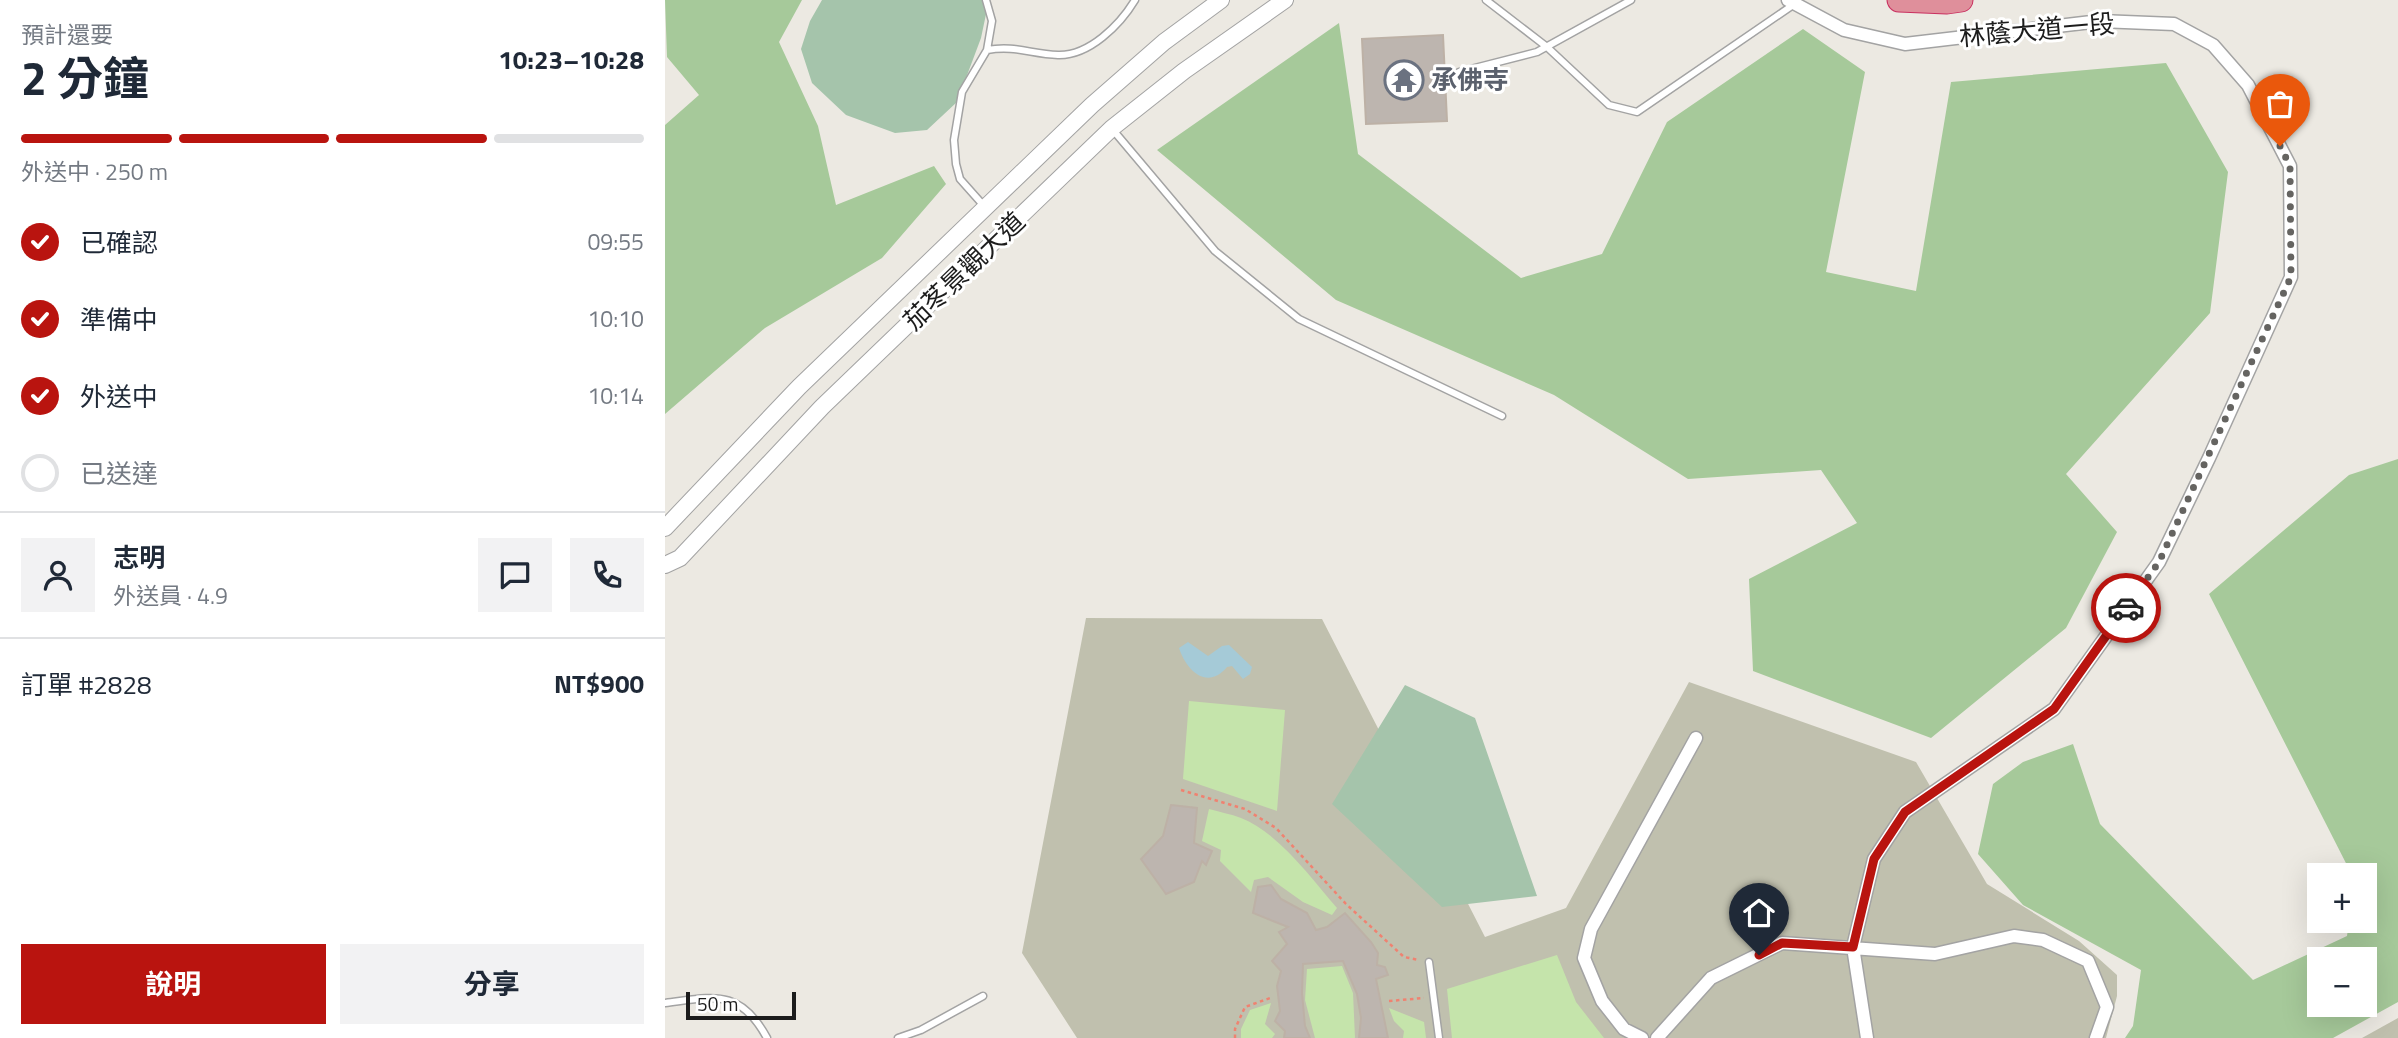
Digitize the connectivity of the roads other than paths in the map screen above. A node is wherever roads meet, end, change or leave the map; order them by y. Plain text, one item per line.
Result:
1 (986, 0) edge
2 (1135, 0) edge
3 (1221, 0) edge
4 (1285, 0) edge
5 (1486, 0) edge
6 (1631, 0) edge
7 (1899, 0) edge
8 (1961, 0) edge
9 (1790, 2) edge
10 (1546, 47) junction
11 (987, 50) junction
12 (1459, 72) dead end
13 (1112, 128) junction
14 (985, 207) junction
15 (1502, 416) dead end
16 (665, 528) edge
17 (665, 565) edge
18 (1696, 738) dead end
19 (1853, 947) junction
20 (1429, 962) road end
21 (983, 996) dead end
22 (665, 1003) edge
23 (767, 1038) edge
24 (898, 1038) edge
25 (1439, 1038) edge
26 (1642, 1038) edge
27 (1657, 1038) edge
28 (1867, 1038) edge
29 (2097, 1038) edge

1 - 11 lane
2 - 11 lane
3 - 14 street, 茄苳景觀大道
4 - 13 street, 茄苳景觀大道
5 - 10 lane
6 - 10 lane
7 - 8 highway
9 - 10 lane
9 - 19 street, 林蔭大道一段
10 - 12 lane
11 - 14 lane
13 - 15 lane
13 - 17 street, 茄苳景觀大道
14 - 16 street, 茄苳景觀大道
18 - 26 street
19 - 27 street
19 - 28 street, 林蔭大道一段
19 - 29 street
20 - 25 lane
21 - 24 lane
22 - 23 lane

